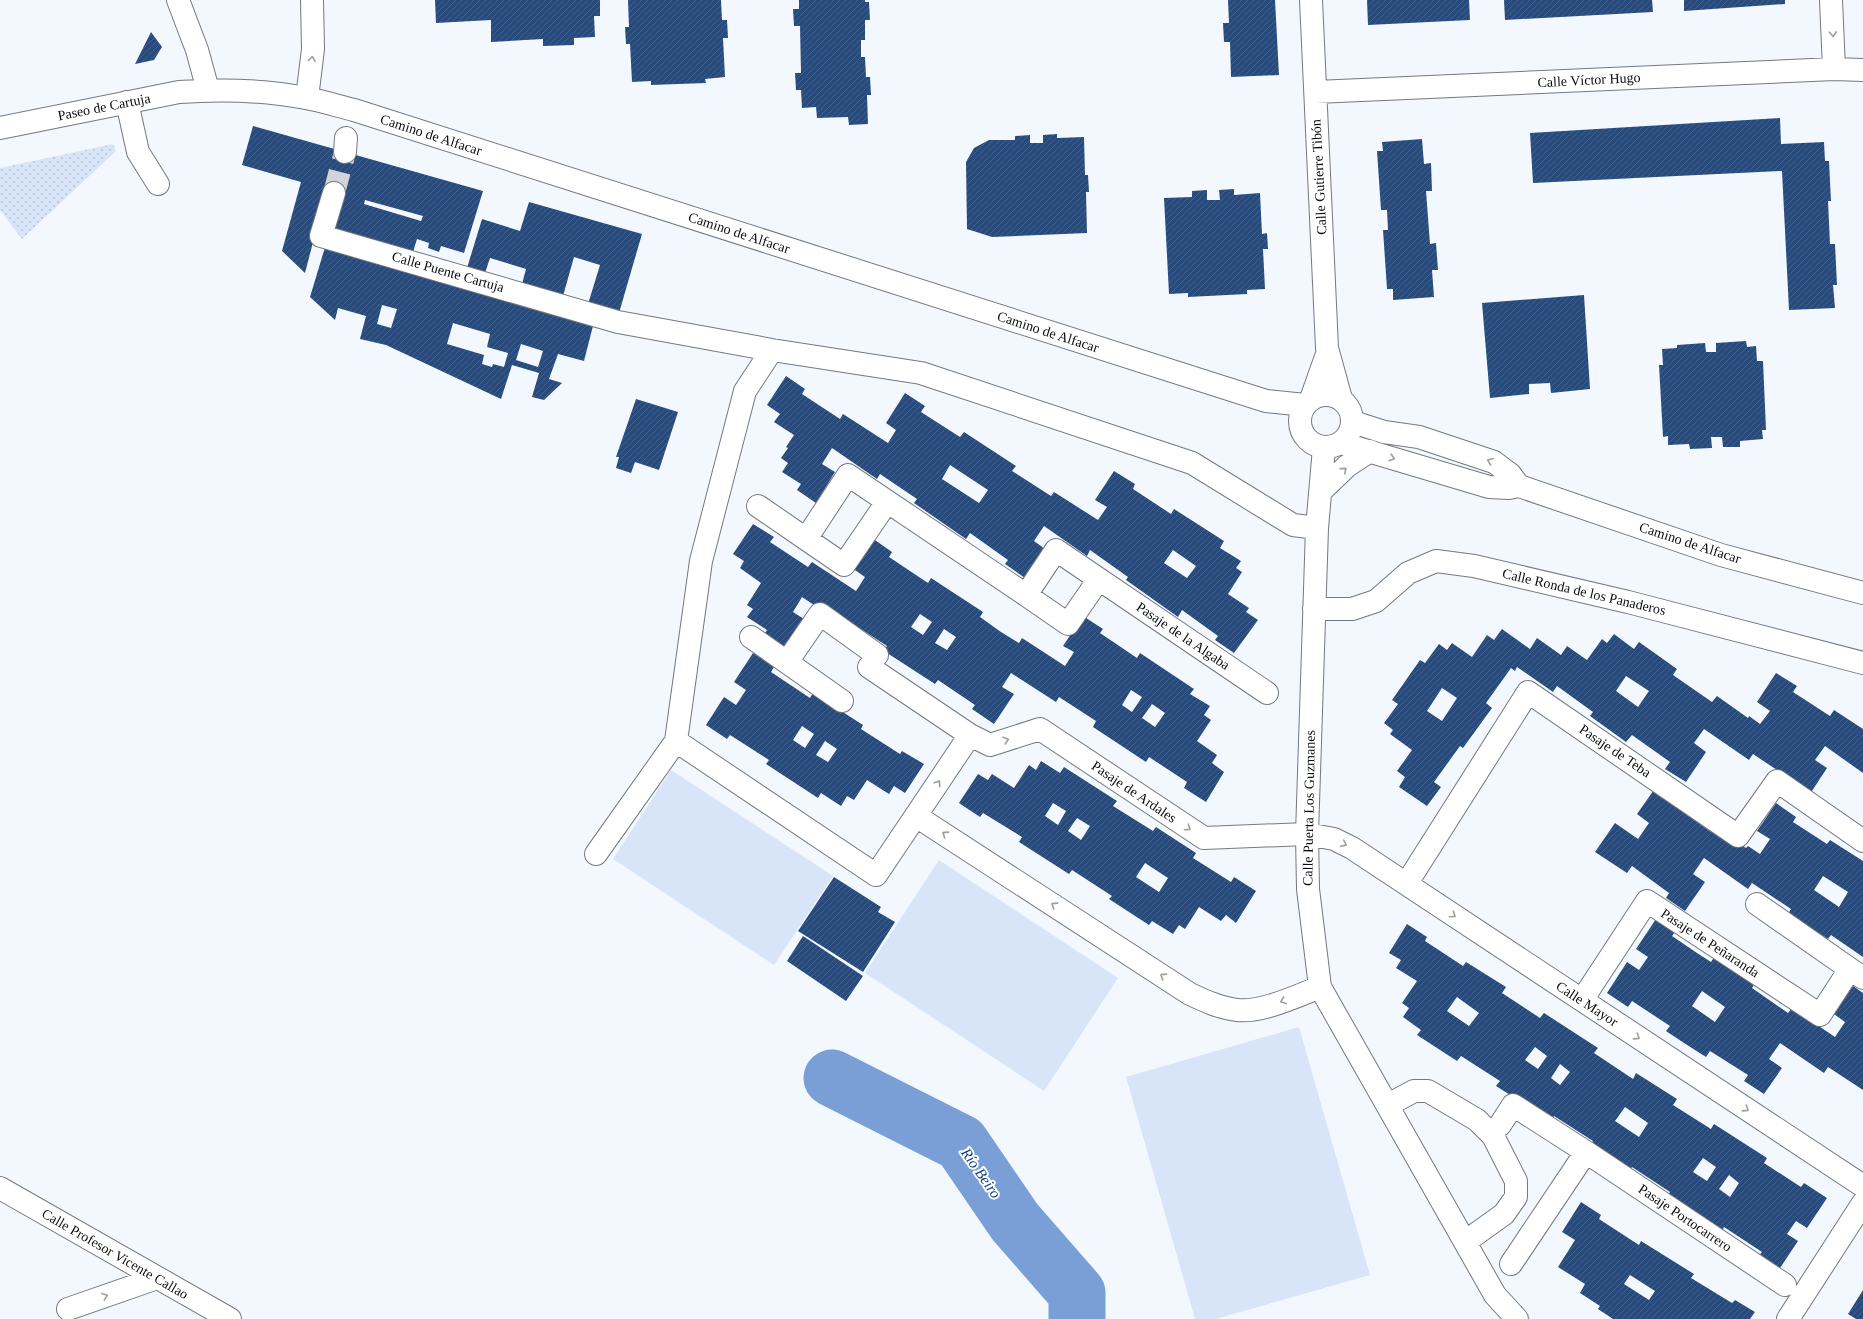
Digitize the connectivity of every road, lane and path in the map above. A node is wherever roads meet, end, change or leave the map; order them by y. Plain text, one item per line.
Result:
1 (178, 0) edge
2 (312, 0) edge
3 (1311, 0) edge
4 (1831, 0) edge
5 (1834, 68) junction
6 (1863, 70) edge
7 (208, 90) junction
8 (1316, 92) junction
9 (307, 98) junction
10 (127, 102) junction
11 (0, 128) edge
12 (158, 184) dead end
13 (334, 193) tunnel mouth
14 (772, 350) junction
15 (1327, 354) junction
16 (1341, 399) junction
17 (1266, 401) junction
18 (1308, 402) junction
19 (1353, 422) junction
20 (1300, 428) junction
21 (1332, 445) junction
22 (1370, 452) junction
23 (1519, 486) junction
24 (1321, 491) junction
25 (887, 502) junction
26 (758, 506) dead end
27 (1317, 528) junction
28 (806, 539) junction
29 (1099, 579) junction
30 (1863, 593) edge
31 (1026, 596) junction
32 (1314, 609) junction
33 (751, 636) dead end
34 (787, 662) junction
35 (1863, 663) edge
36 (1267, 693) dead end
37 (842, 701) dead end
38 (970, 735) junction
39 (676, 741) junction
40 (916, 816) junction
41 (1307, 834) junction
42 (1863, 840) edge
43 (596, 854) dead end
44 (1412, 875) dead end
45 (1757, 904) dead end
46 (1857, 974) edge
47 (1320, 987) junction
48 (1586, 994) dead end
49 (1388, 1105) junction
50 (1500, 1125) dead end
51 (1586, 1152) junction
52 (1863, 1186) edge
53 (0, 1188) edge
54 (1863, 1203) edge
55 (1464, 1242) junction
56 (1512, 1264) dead end
57 (157, 1278) junction
58 (1785, 1285) dead end
59 (68, 1308) dead end
60 (230, 1319) edge
61 (1517, 1319) edge
62 (1788, 1319) edge

1 - 7 street
9 -> 2 street
3 - 8 street, Calle Gutierre Tibón
4 -> 5 street
5 - 6 street, Calle Víctor Hugo
5 - 8 street, Calle Víctor Hugo
7 - 9 street, Camino de Alfacar
7 - 10 street, Paseo de Cartuja
8 - 15 street, Calle Gutierre Tibón
9 - 17 street, Camino de Alfacar
10 - 11 street, Paseo de Cartuja
10 - 12 street
13 - 14 street, Calle Puente Cartuja
14 - 27 street
14 - 39 street
15 - 16 street, Calle Gutierre Tibón
15 - 18 street, Calle Gutierre Tibón
16 - 18 street
16 - 19 street
17 - 18 street, Camino de Alfacar
17 - 20 street, Camino de Alfacar
18 - 20 street
19 - 21 street
23 -> 19 street
20 - 21 street
21 - 22 street, Camino de Alfacar
21 - 24 street, Calle Puerta Los Guzmanes
22 -> 23 street, Camino de Alfacar
24 -> 22 street
23 - 30 street, Camino de Alfacar
24 - 27 street, Calle Puerta Los Guzmanes
25 - 28 street
25 - 28 street
25 - 31 street
26 - 28 street
27 - 32 street, Calle Puerta Los Guzmanes
29 - 31 street
29 - 31 street, Pasaje de la Algaba
29 - 36 street, Pasaje de la Algaba
32 - 35 street, Calle Ronda de los Panaderos
32 - 41 street, Calle Puerta Los Guzmanes
33 - 34 street
34 - 37 street
34 - 38 street, Pasaje de Ardales
40 -> 38 street
38 -> 41 street, Pasaje de Ardales
39 - 40 street
39 - 43 street
47 -> 40 street
41 - 47 street, Calle Puerta Los Guzmanes
41 -> 52 street, Calle Mayor
42 - 44 street, Pasaje de Teba
45 - 46 street, Pasaje de Peñaranda
46 - 48 street, Pasaje de Peñaranda
47 - 49 street, Calle Puerta Los Guzmanes
49 - 55 street, Calle Puerta Los Guzmanes
49 - 55 street
50 - 51 street, Pasaje Portocarrero
51 - 56 street
51 - 58 street, Pasaje Portocarrero
53 - 57 street, Calle Profesor Vicente Callao
54 - 62 street
55 - 61 street, Calle Puerta Los Guzmanes
59 -> 57 street
57 - 60 street, Calle Profesor Vicente Callao

